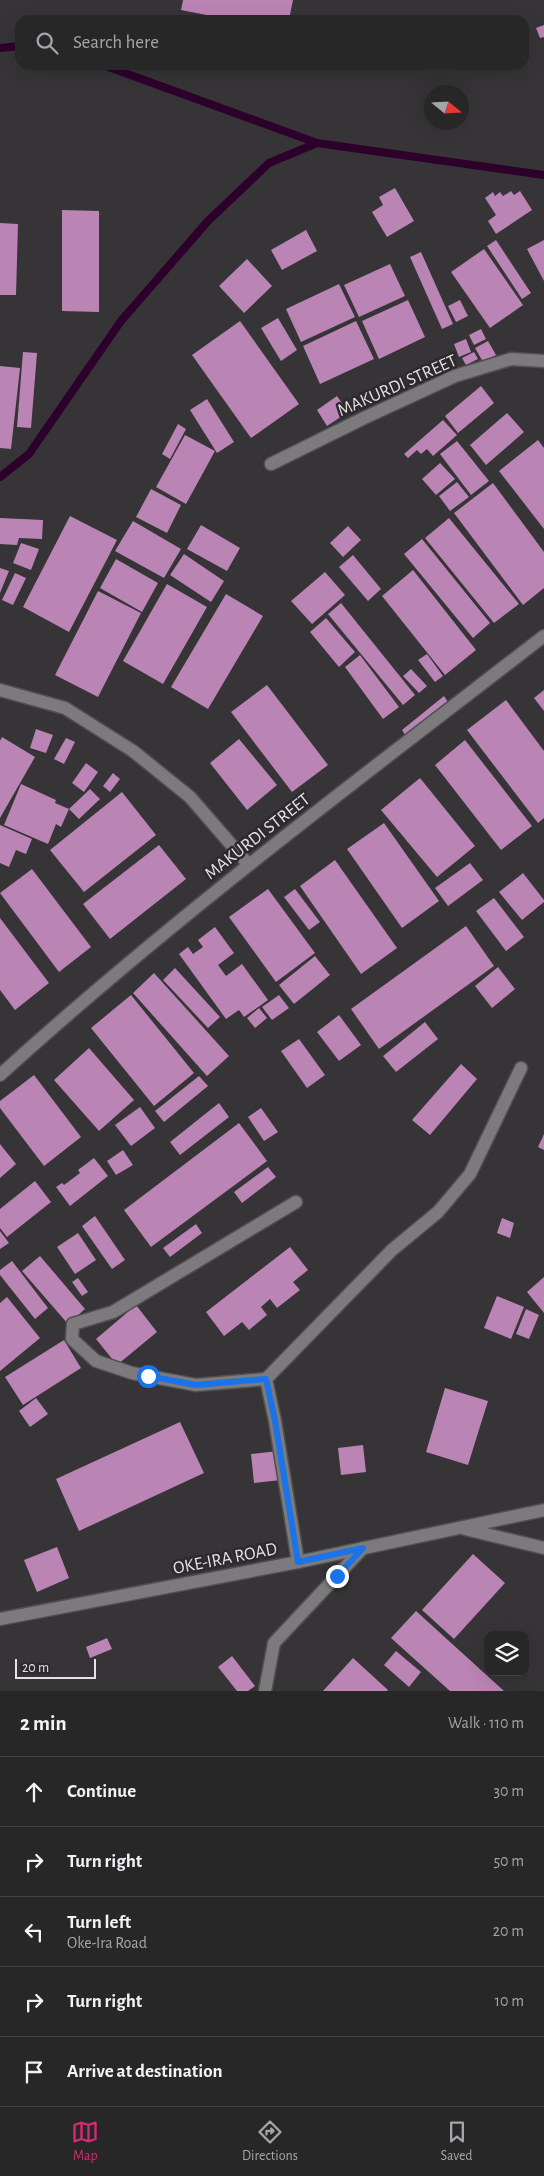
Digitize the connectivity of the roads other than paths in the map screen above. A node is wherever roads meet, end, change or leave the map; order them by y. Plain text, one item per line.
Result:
1 (544, 361) edge
2 (271, 464) dead end
3 (544, 636) edge
4 (0, 690) edge
5 (248, 864) junction
6 (521, 1068) dead end
7 (0, 1075) edge
8 (296, 1202) dead end
9 (266, 1379) junction
10 (544, 1510) edge
11 (460, 1528) junction
12 (363, 1548) junction
13 (544, 1548) edge
14 (298, 1562) junction
15 (0, 1619) edge
16 (264, 1691) edge

1 - 2 street, MAKURDI STREET
3 - 5 street, MAKURDI STREET
4 - 5 street
5 - 7 street, MAKURDI STREET
6 - 9 street
8 - 9 street
9 - 14 street
10 - 11 street, OKE-IRA ROAD
11 - 12 street, OKE-IRA ROAD
11 - 13 street
12 - 14 street, OKE-IRA ROAD
12 - 16 street
14 - 15 street, OKE-IRA ROAD

